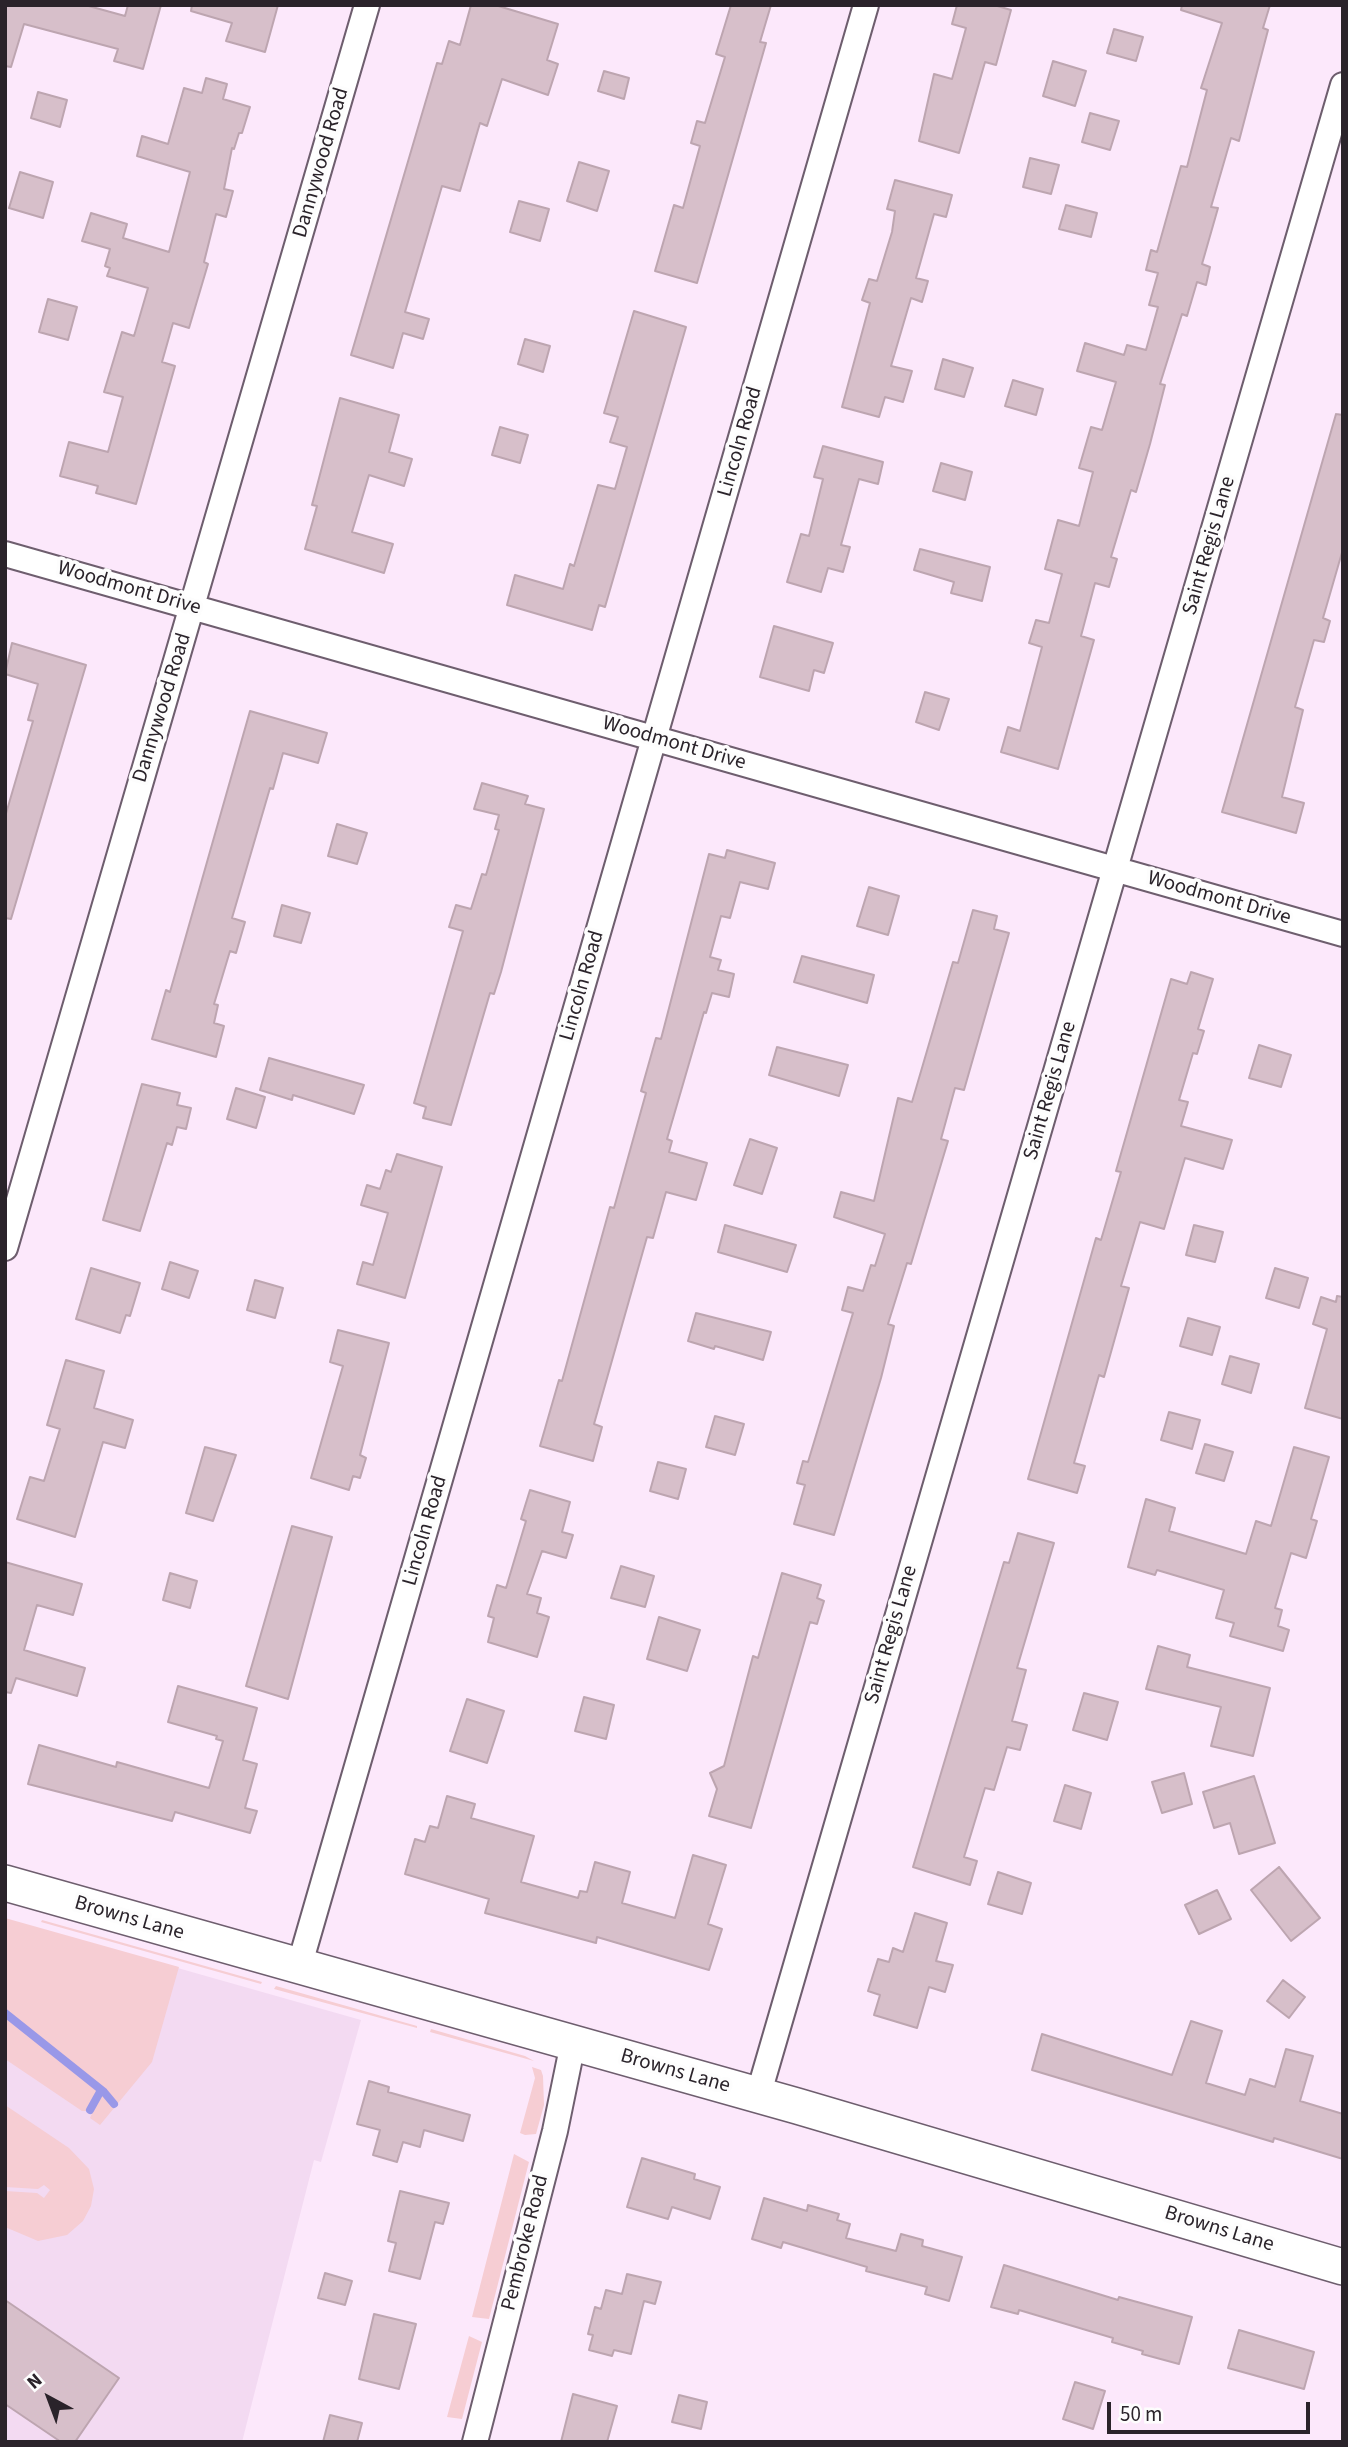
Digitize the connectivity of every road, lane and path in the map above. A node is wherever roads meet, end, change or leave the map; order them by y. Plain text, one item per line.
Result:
1 (367, 5) edge
2 (866, 5) edge
3 (1343, 85) edge
4 (5, 554) edge
5 (193, 607) junction
6 (655, 738) junction
7 (1116, 869) junction
8 (1343, 934) edge
9 (5, 1248) edge
10 (5, 1883) edge
11 (299, 1967) junction
12 (573, 2043) junction
13 (758, 2096) junction
14 (1343, 2267) edge
15 (475, 2442) edge

1 - 5 street, Dannywood Road
2 - 6 street, Lincoln Road
3 - 7 street, Saint Regis Lane
4 - 5 street, Woodmont Drive
5 - 6 street, Woodmont Drive
5 - 9 street, Dannywood Road
6 - 7 street, Woodmont Drive
6 - 11 street, Lincoln Road
7 - 8 street, Woodmont Drive
7 - 13 street, Saint Regis Lane
10 - 11 street, Browns Lane
11 - 12 street, Browns Lane
12 - 13 street, Browns Lane
12 - 15 street, Pembroke Road
13 - 14 street, Browns Lane

